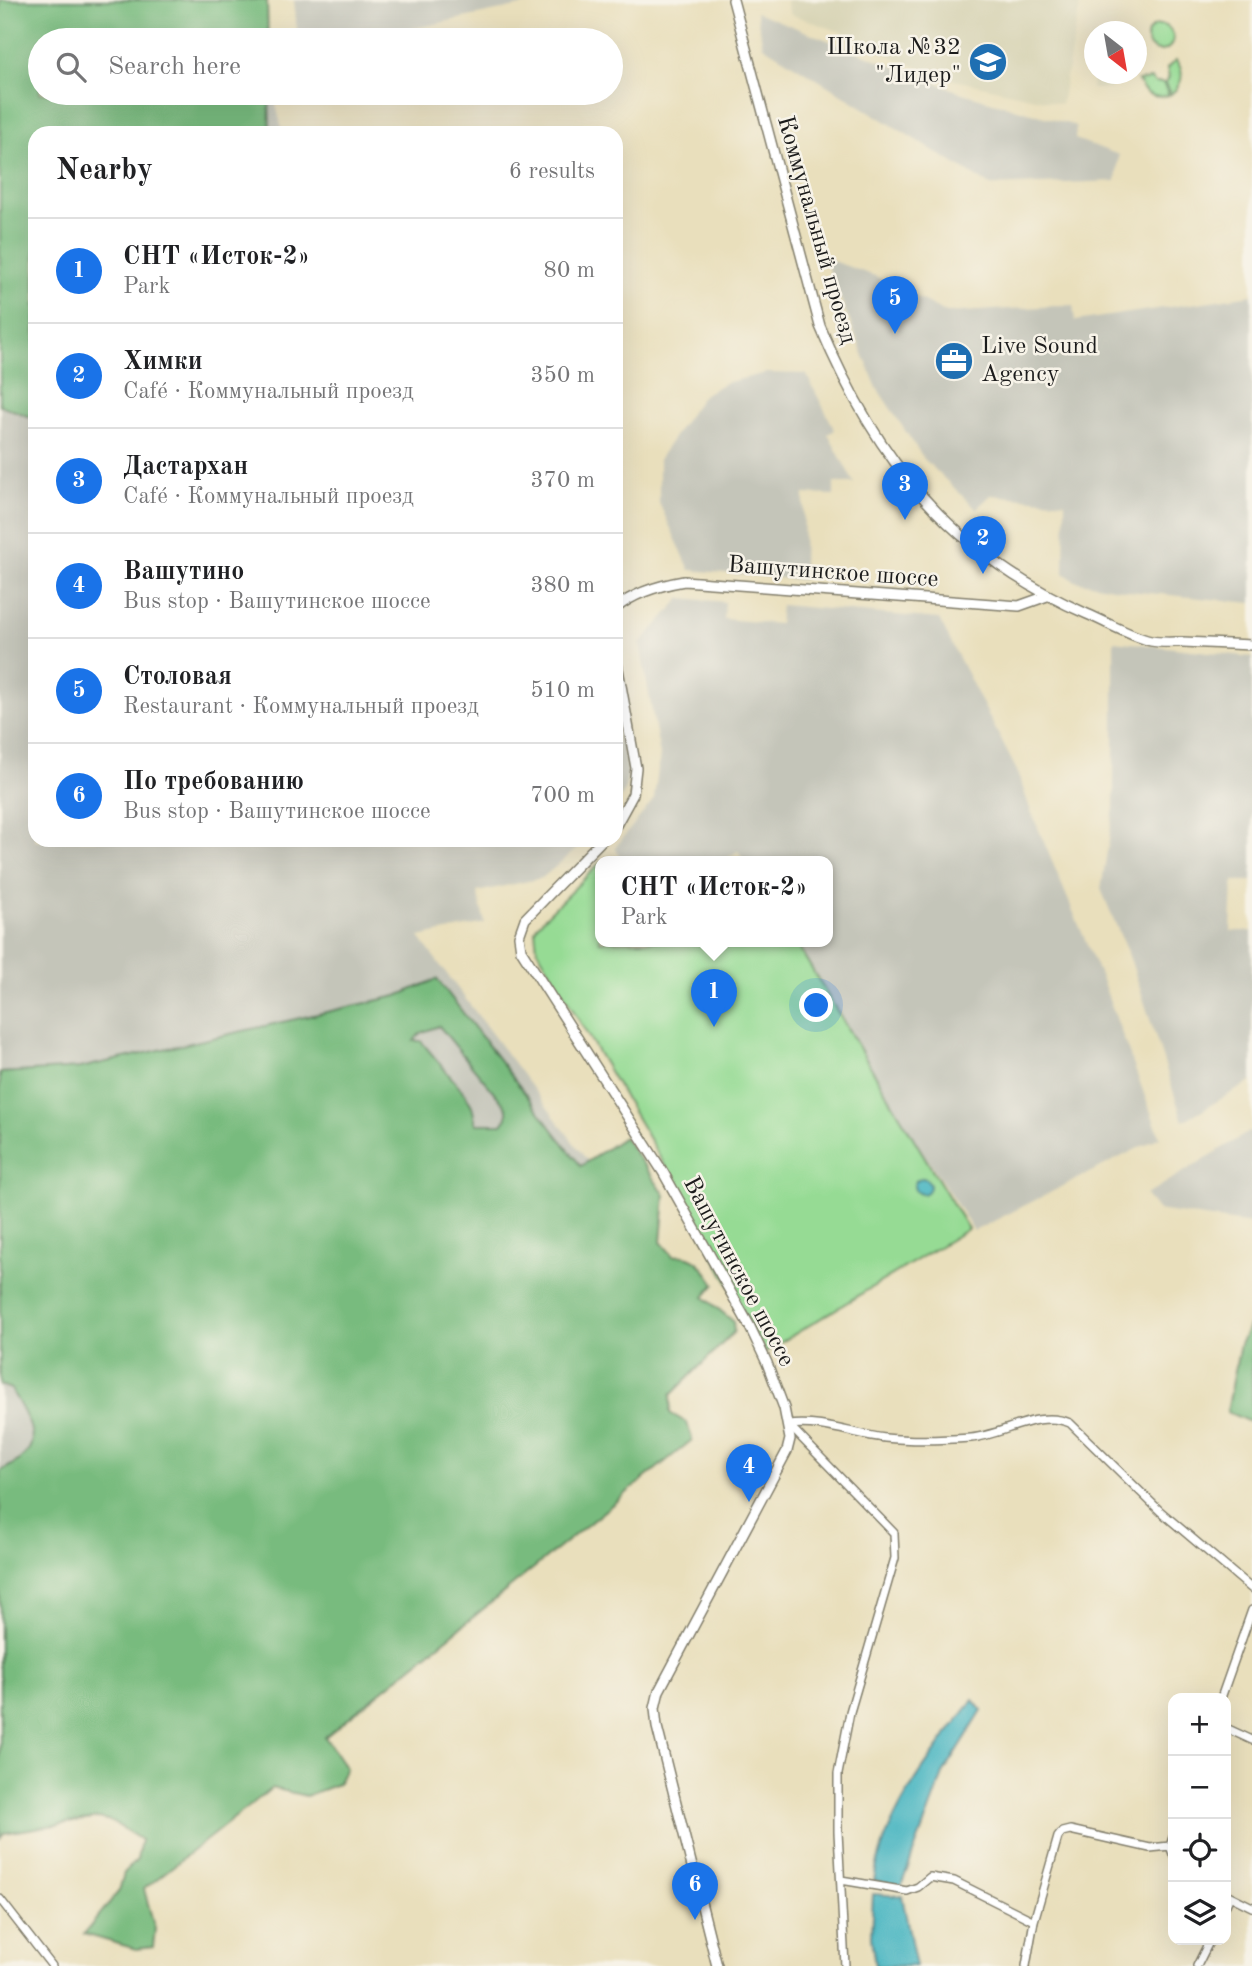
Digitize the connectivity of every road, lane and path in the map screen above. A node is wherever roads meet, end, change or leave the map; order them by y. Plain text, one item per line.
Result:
1 (733, 0) edge
2 (1046, 596) junction
3 (623, 604) edge
4 (1252, 645) edge
5 (623, 696) edge
6 (623, 812) edge
7 (595, 847) edge
8 (789, 1426) junction
9 (1252, 1589) edge
10 (1252, 1610) edge
11 (1223, 1693) edge
12 (1231, 1730) edge
13 (1252, 1740) edge
14 (1168, 1850) edge
15 (841, 1880) junction
16 (1231, 1896) edge
17 (0, 1899) edge
18 (1252, 1907) edge
19 (1034, 1921) junction
20 (1208, 1945) edge
21 (52, 1966) edge
22 (717, 1966) edge
23 (845, 1966) edge
24 (1026, 1966) edge
25 (1197, 1966) edge

1 - 2 street, Коммунальный проезд
2 - 3 street, Вашутинское шоссе
2 - 4 street
5 - 6 street
7 - 8 street, Вашутинское шоссе
8 - 9 street
8 - 15 street
8 - 22 street
10 - 11 street
12 - 13 street
14 - 19 street
15 - 19 street
15 - 23 street
16 - 18 street
17 - 21 street
19 - 24 street
20 - 25 street

